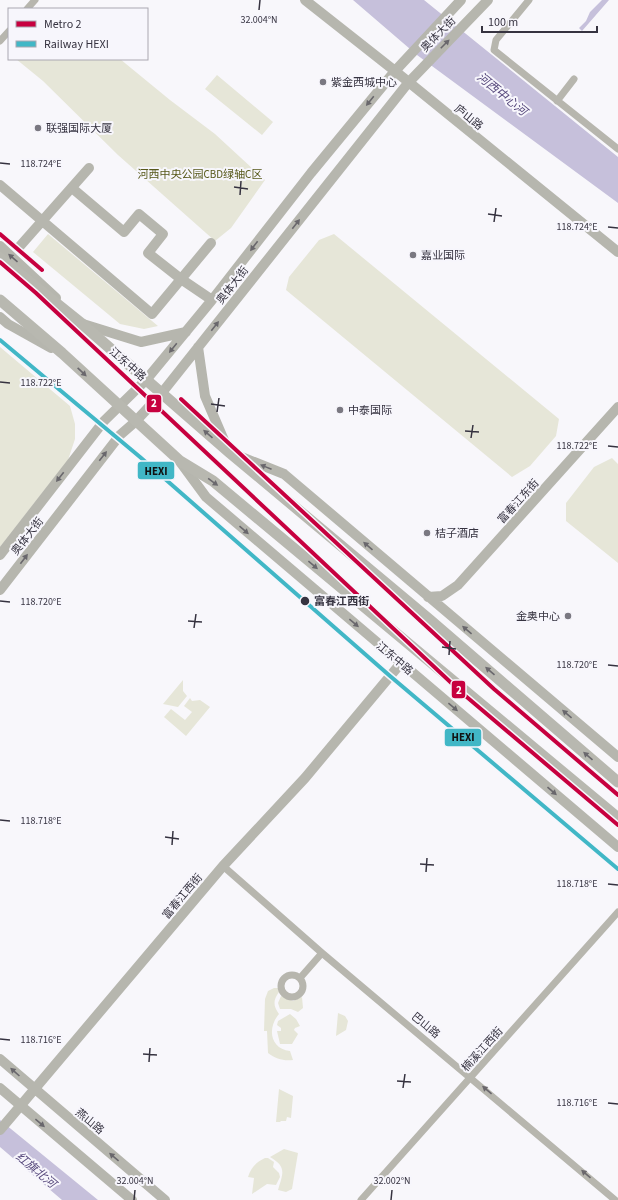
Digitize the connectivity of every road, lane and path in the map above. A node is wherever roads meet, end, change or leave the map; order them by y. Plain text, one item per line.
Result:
1 (35, 0) edge
2 (305, 0) edge
3 (461, 0) edge
4 (488, 0) edge
5 (529, 0) edge
6 (28, 8) edge
7 (8, 32) edge
8 (0, 41) edge
9 (395, 71) junction
10 (574, 79) dead end
11 (408, 82) junction
12 (557, 101) junction
13 (618, 149) edge
14 (89, 168) dead end
15 (0, 184) edge
16 (72, 188) junction
17 (43, 222) junction
18 (211, 243) dead end
19 (0, 246) edge
20 (20, 246) dead end
21 (618, 252) edge
22 (0, 258) edge
23 (181, 279) junction
24 (0, 300) edge
25 (212, 300) junction
26 (0, 317) edge
27 (81, 323) junction
28 (186, 332) junction
29 (198, 348) junction
30 (62, 353) junction
31 (146, 380) junction
32 (161, 394) junction
33 (119, 407) junction
34 (618, 407) edge
35 (135, 422) junction
36 (229, 452) junction
37 (180, 461) junction
38 (2, 550) edge
39 (0, 590) edge
40 (428, 597) junction
41 (401, 663) junction
42 (618, 757) edge
43 (618, 782) edge
44 (618, 818) edge
45 (618, 847) edge
46 (223, 866) junction
47 (618, 912) edge
48 (322, 953) junction
49 (300, 978) dead end
50 (0, 1059) edge
51 (471, 1077) junction
52 (0, 1088) edge
53 (35, 1090) junction
54 (21, 1106) junction
55 (0, 1130) edge
56 (132, 1200) edge
57 (165, 1200) edge
58 (361, 1200) edge
59 (615, 1200) edge

1 - 6 street
2 - 9 street, 庐山路
3 - 9 street, 奥体大街
11 -> 4 street, 奥体大街
5 - 12 street
7 - 8 street
9 - 11 street, 庐山路
9 -> 25 street, 奥体大街
10 - 12 street
11 - 21 street, 庐山路
29 -> 11 street, 奥体大街
12 - 13 street
14 - 16 street
15 - 17 street
16 - 17 street
16 - 23 street
17 - 20 street
17 - 23 street
18 - 23 street
27 -> 19 street, 江东中路
22 - 27 main road, 江东中路
23 - 25 street
24 - 30 main road, 江东中路
25 - 28 street, 奥体大街
26 - 30 street, 江东中路
27 - 28 street
27 - 31 main road, 江东中路
28 -> 31 street, 奥体大街
29 - 32 street, 奥体大街
29 - 36 street
30 -> 33 main road, 江东中路
31 - 32 main road, 江东中路
31 - 33 street, 奥体大街
32 - 35 street, 奥体大街
36 -> 32 main road, 江东中路
33 - 35 main road, 江东中路
33 -> 38 street, 奥体大街
34 - 40 street, 富春江东街
35 - 37 main road, 江东中路
39 -> 35 street, 奥体大街
40 -> 36 street, 江东中路
43 -> 36 main road, 江东中路
37 -> 41 street, 江东中路
37 -> 44 main road, 江东中路
42 -> 40 street, 江东中路
41 -> 45 street, 江东中路
41 - 46 street, 富春江西街
46 - 48 street, 巴山路
46 - 53 street, 富春江西街
47 - 51 street, 楠溪江西街
48 - 49 street
48 - 51 street, 巴山路
53 -> 50 street, 燕山路
51 - 58 street, 楠溪江西街
59 -> 51 street, 巴山路
52 - 54 street
53 - 54 street, 富春江西街
57 -> 53 street, 燕山路
54 - 55 street, 富春江西街
54 -> 56 street

